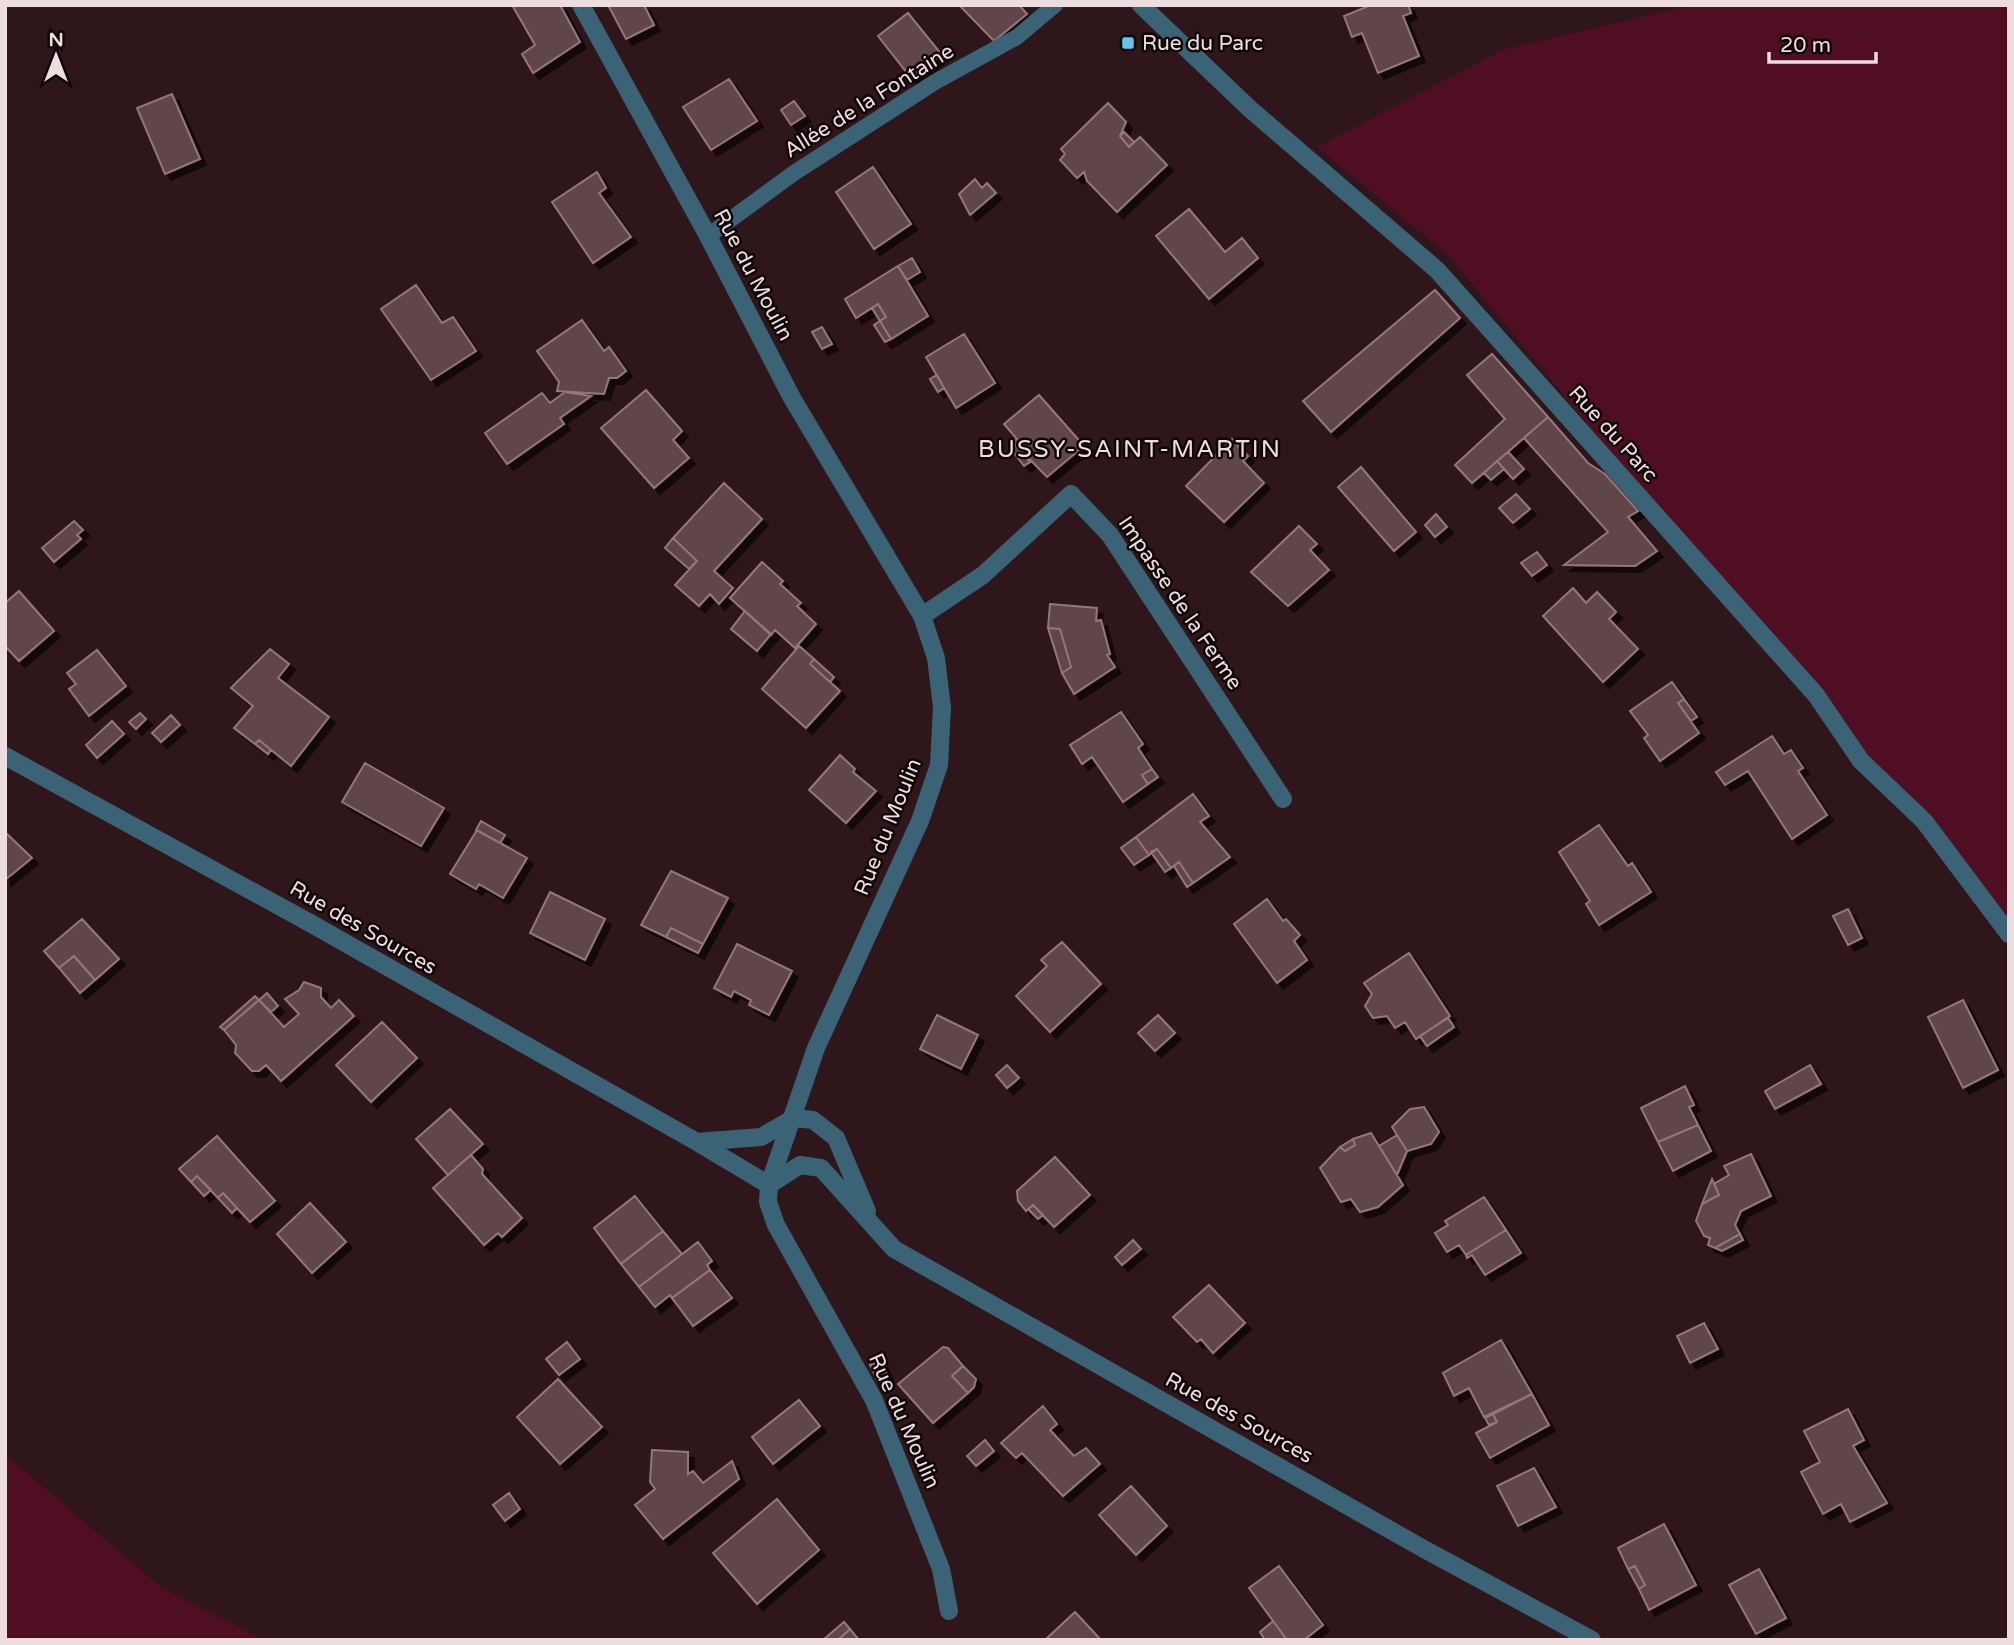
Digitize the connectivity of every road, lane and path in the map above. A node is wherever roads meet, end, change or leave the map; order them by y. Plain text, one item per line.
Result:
1 (581, 5) edge
2 (1055, 5) edge
3 (1141, 5) edge
4 (708, 236) junction
5 (922, 617) junction
6 (5, 756) edge
7 (1283, 799) dead end
8 (2009, 934) edge
9 (794, 1118) junction
10 (697, 1142) junction
11 (769, 1185) junction
12 (872, 1224) junction
13 (949, 1611) dead end
14 (1592, 1640) edge

1 - 4 street, Rue du Moulin
2 - 4 lane, Allée de la Fontaine
3 - 8 street, Rue du Parc
4 - 5 street, Rue du Moulin
5 - 7 street, Impasse de la Ferme
5 - 9 street, Rue du Moulin
6 - 10 street, Rue des Sources
9 - 10 street
9 - 11 street, Rue du Moulin
9 - 12 street, Rue des Sources
10 - 11 street, Rue des Sources
11 - 12 street, Rue des Sources
11 - 13 street, Rue du Moulin
12 - 14 street, Rue des Sources

